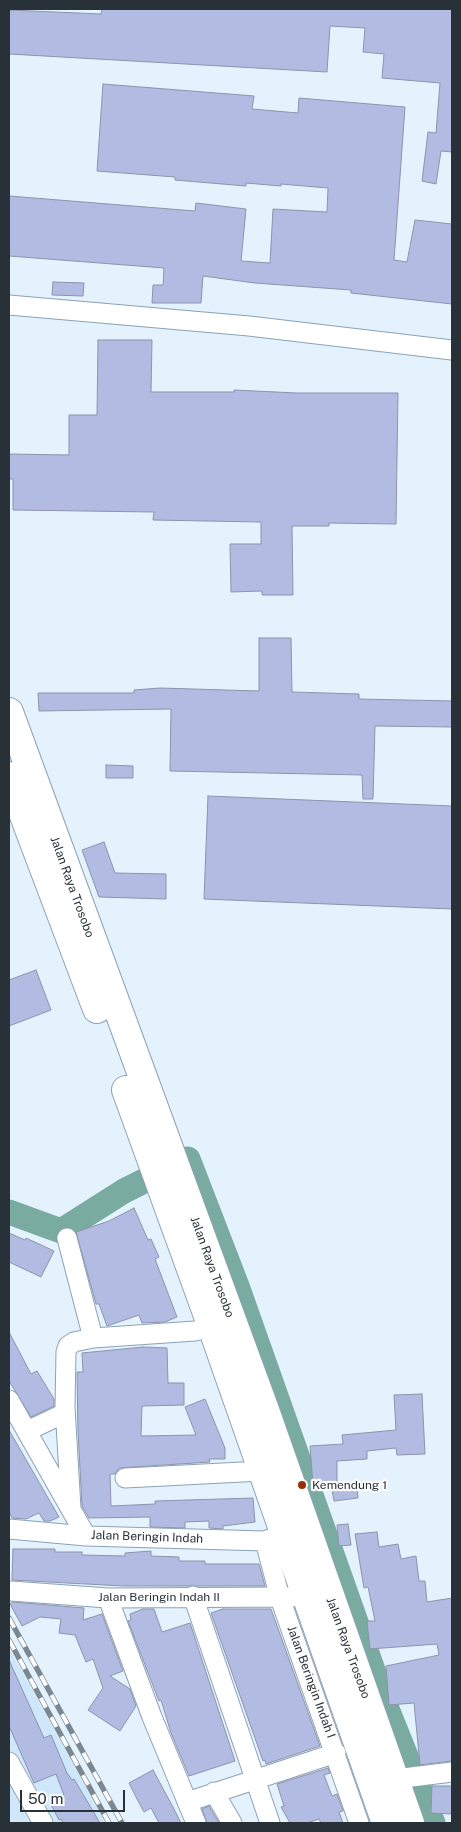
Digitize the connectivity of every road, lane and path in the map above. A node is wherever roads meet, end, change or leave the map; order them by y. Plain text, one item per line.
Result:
1 (9, 305) edge
2 (452, 350) edge
3 (9, 712) edge
4 (9, 776) edge
5 (164, 1167) junction
6 (67, 1238) dead end
7 (212, 1327) junction
8 (93, 1338) junction
9 (9, 1400) edge
10 (65, 1413) junction
11 (27, 1432) junction
12 (262, 1471) junction
13 (126, 1478) dead end
14 (71, 1508) junction
15 (9, 1529) edge
16 (86, 1536) junction
17 (275, 1537) junction
18 (11, 1591) dead end
19 (193, 1596) junction
20 (293, 1597) junction
21 (108, 1598) junction
22 (336, 1753) junction
23 (9, 1762) edge
24 (452, 1772) edge
25 (407, 1777) junction
26 (256, 1780) junction
27 (214, 1792) junction
28 (187, 1802) junction
29 (43, 1823) edge
30 (196, 1823) edge
31 (232, 1823) edge
32 (270, 1823) edge
33 (360, 1823) edge
34 (386, 1823) edge
35 (410, 1823) edge

1 - 2 street
3 - 5 highway, Jalan Raya Trosobo
4 - 5 highway, Jalan Raya Trosobo
5 - 7 highway, Jalan Raya Trosobo
5 - 25 highway, Jalan Raya Trosobo
6 - 8 street
7 - 8 street
7 - 12 highway, Jalan Raya Trosobo
8 - 10 street
9 - 11 street
10 - 11 street
10 - 14 street
11 - 14 street
12 - 13 street
12 - 17 highway, Jalan Raya Trosobo
14 - 16 street
15 - 16 street, Jalan Beringin Indah
16 - 17 street, Jalan Beringin Indah
17 - 20 highway, Jalan Raya Trosobo
18 - 21 street, Jalan Beringin Indah II
19 - 20 street, Jalan Beringin Indah II
19 - 21 street, Jalan Beringin Indah II
19 - 26 street
20 - 22 street, Jalan Beringin Indah I
20 - 34 highway, Jalan Raya Trosobo
21 - 28 street
22 - 26 street
22 - 33 street, Jalan Beringin Indah I
23 - 29 street
24 - 25 street
25 - 35 highway, Jalan Raya Trosobo
26 - 27 street
26 - 32 street
27 - 28 street
27 - 31 street
28 - 30 street

